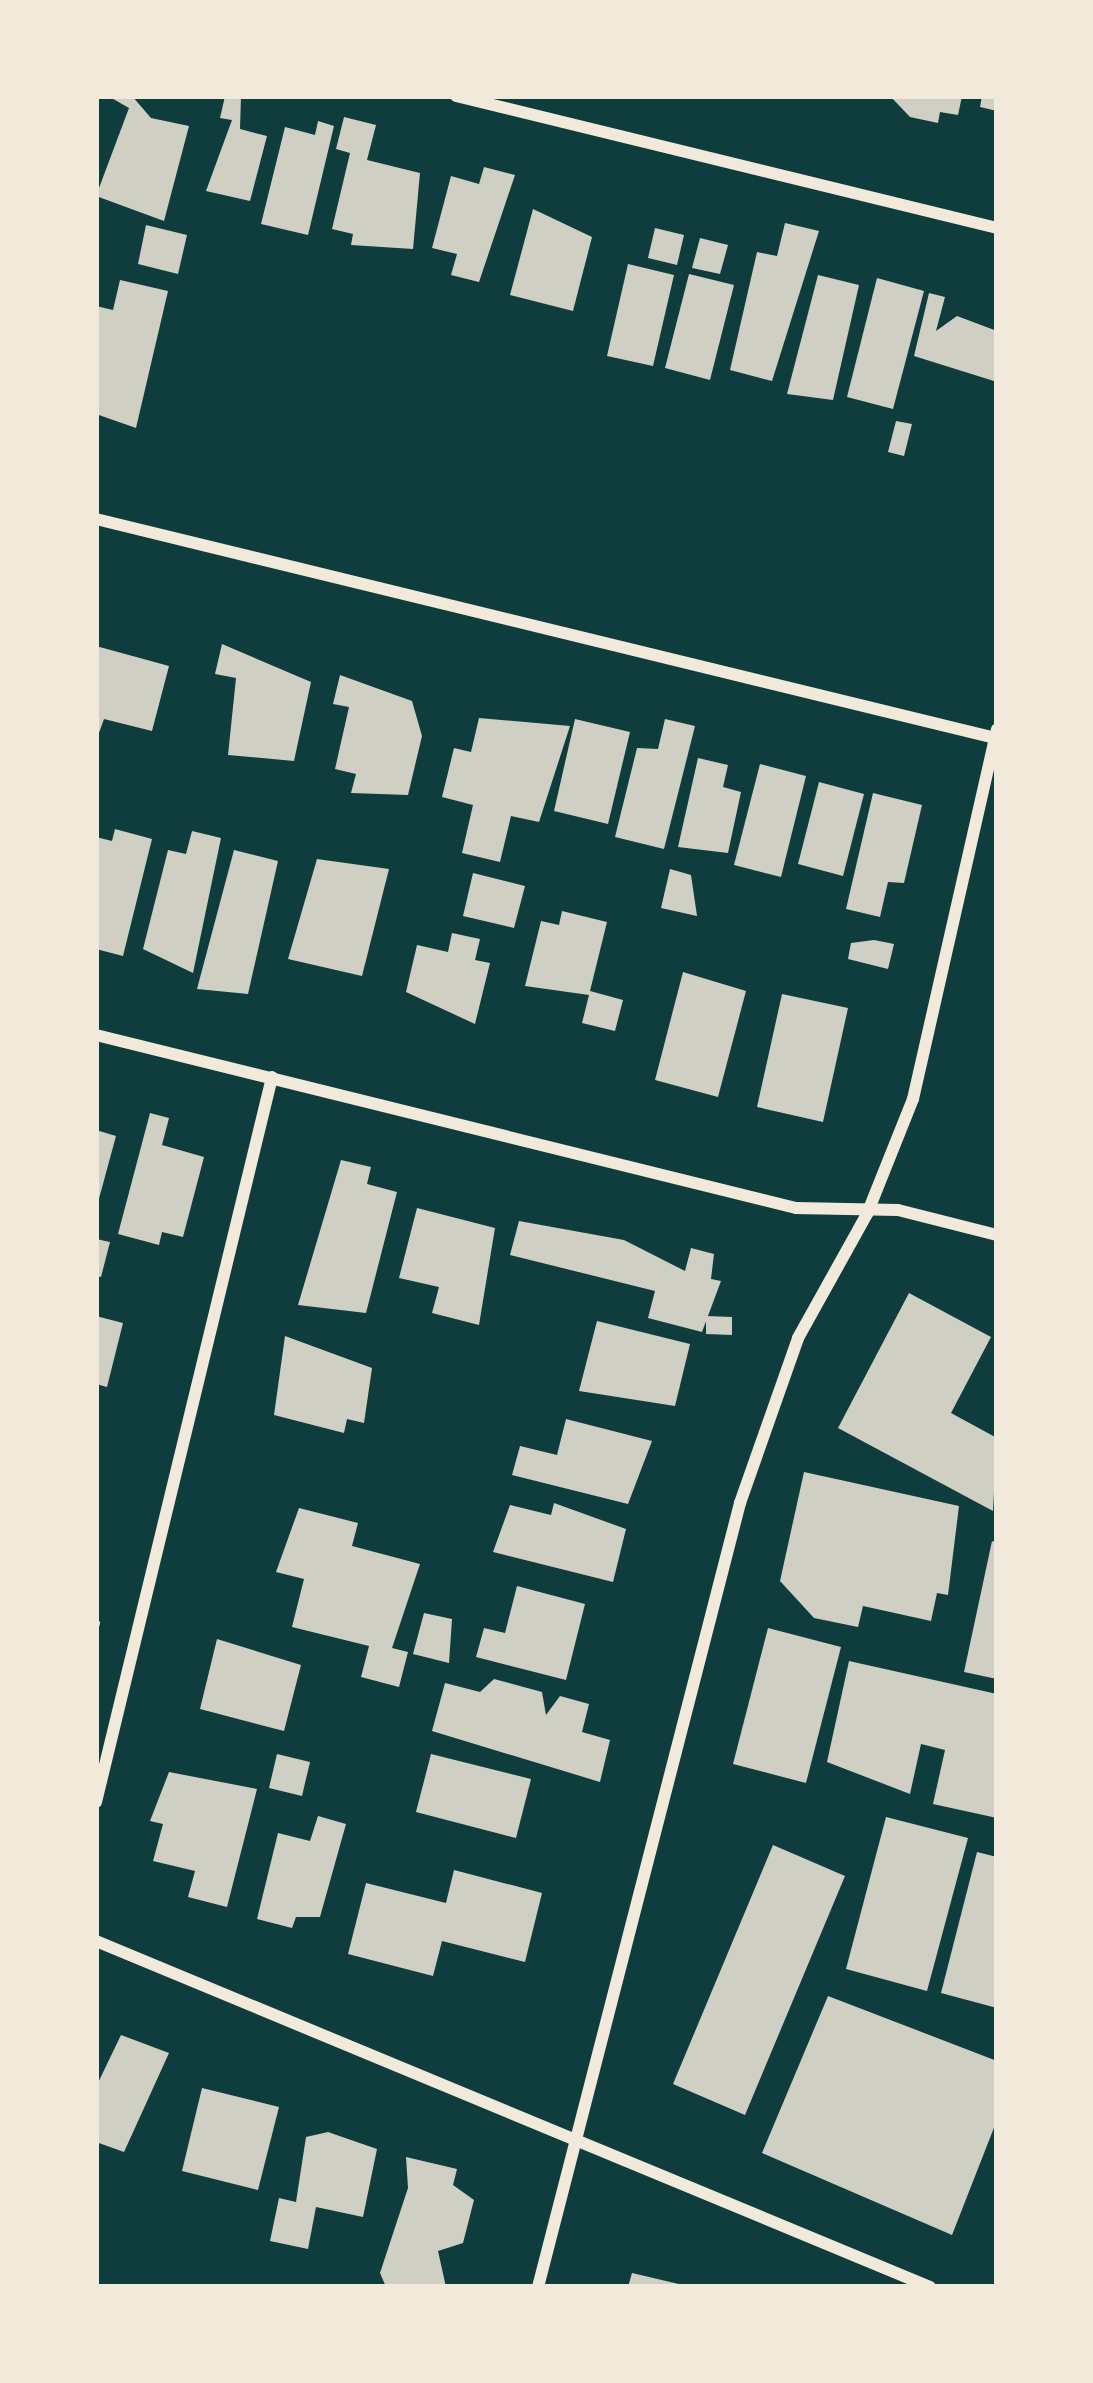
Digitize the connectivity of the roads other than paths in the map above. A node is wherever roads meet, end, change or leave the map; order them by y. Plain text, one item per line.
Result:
1 (456, 96) edge
2 (997, 228) edge
3 (96, 519) edge
4 (996, 733) edge
5 (96, 1035) edge
6 (272, 1077) junction
7 (867, 1214) junction
8 (997, 1235) edge
9 (96, 1802) edge
10 (96, 1941) edge
11 (573, 2144) junction
12 (538, 2287) edge
13 (929, 2287) edge

1 - 2 street
3 - 4 street
4 - 7 street
5 - 6 street
6 - 7 street
6 - 9 street
7 - 8 street
7 - 11 street
10 - 11 street
11 - 12 street
11 - 13 street

